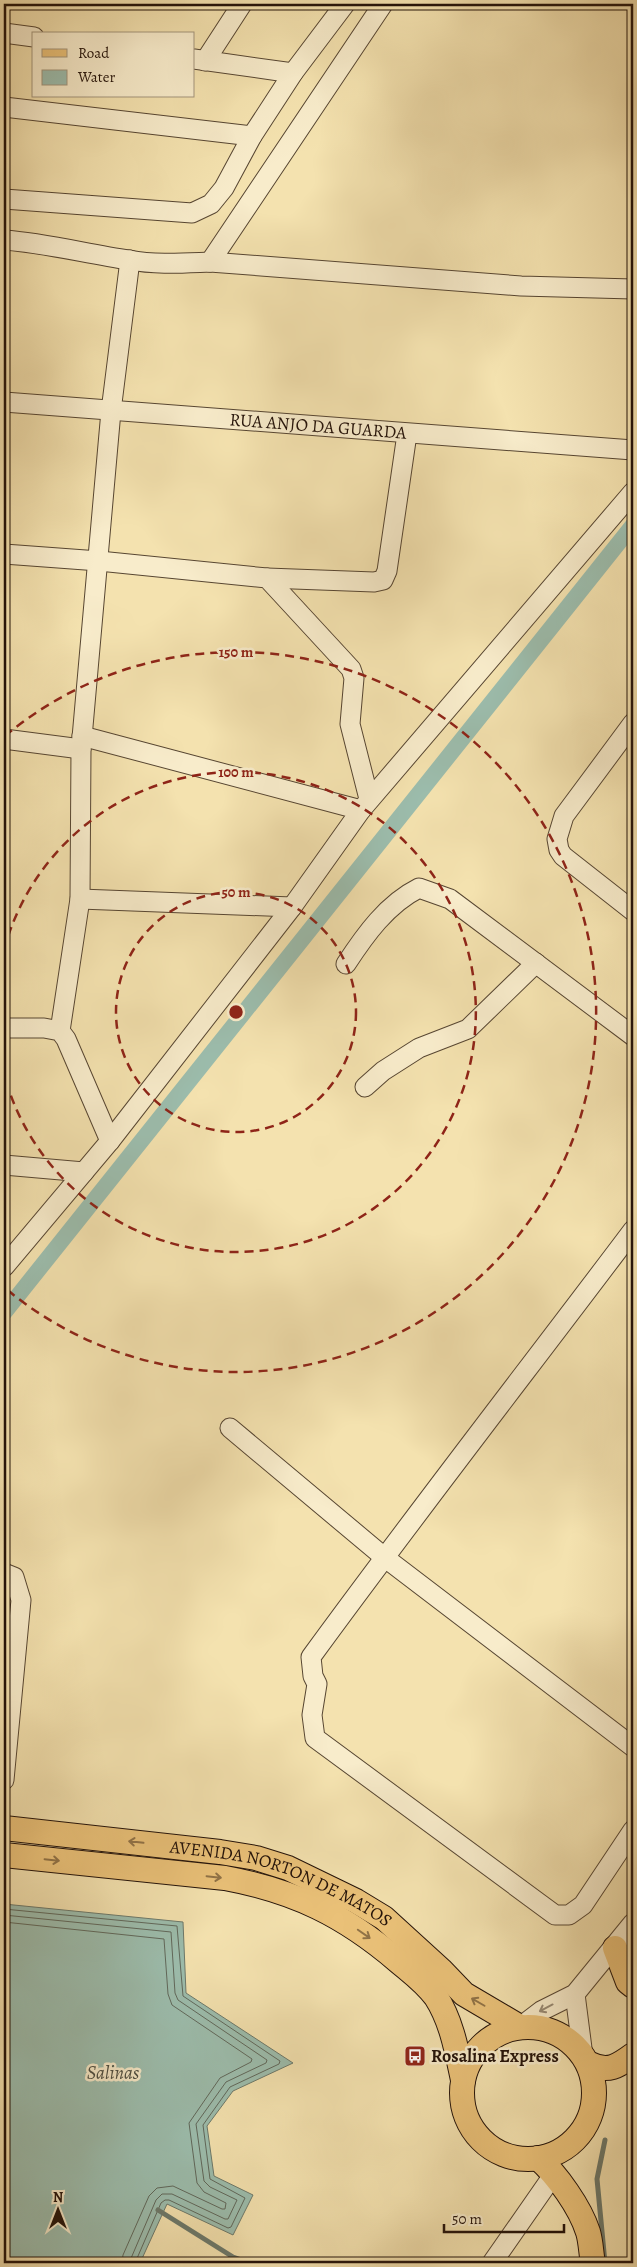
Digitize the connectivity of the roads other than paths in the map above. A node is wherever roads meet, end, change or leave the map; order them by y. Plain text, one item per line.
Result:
1 (242, 4) edge
2 (345, 4) edge
3 (383, 4) edge
4 (4, 33) edge
5 (32, 37) edge
6 (200, 60) edge
7 (293, 73) junction
8 (4, 107) edge
9 (252, 136) junction
10 (4, 199) edge
11 (4, 240) edge
12 (130, 260) junction
13 (210, 262) junction
14 (633, 289) edge
15 (4, 402) edge
16 (111, 412) junction
17 (407, 434) junction
18 (633, 450) edge
19 (633, 492) edge
20 (4, 554) edge
21 (99, 561) junction
22 (267, 578) junction
23 (633, 723) edge
24 (4, 739) edge
25 (81, 742) junction
26 (365, 805) junction
27 (80, 900) junction
28 (292, 907) junction
29 (633, 911) edge
30 (536, 963) junction
31 (346, 964) dead end
32 (4, 1028) edge
33 (60, 1031) junction
34 (633, 1036) edge
35 (365, 1087) dead end
36 (110, 1141) junction
37 (4, 1165) edge
38 (84, 1172) junction
39 (633, 1230) edge
40 (4, 1267) edge
41 (230, 1428) dead end
42 (384, 1557) junction
43 (4, 1572) edge
44 (633, 1747) edge
45 (4, 1780) edge
46 (4, 1828) edge
47 (633, 1830) edge
48 (4, 1855) edge
49 (633, 1923) edge
50 (615, 1948) junction
51 (631, 1984) edge
52 (575, 1994) junction
53 (520, 2027) junction
54 (633, 2055) edge
55 (587, 2060) junction
56 (463, 2080) junction
57 (546, 2166) junction
58 (492, 2263) edge
59 (593, 2263) edge

1 - 6 street
2 - 7 street
3 - 13 street
4 - 5 street
6 - 7 street
7 - 9 street
8 - 9 street
9 - 10 street
11 - 12 street
12 - 13 street
12 - 16 street
13 - 14 street
15 - 16 street, RUA ANJO DA GUARDA
16 - 17 street, RUA ANJO DA GUARDA
16 - 21 street
17 - 18 street, RUA ANJO DA GUARDA
17 - 22 street
19 - 26 street
20 - 21 street
21 - 22 street
21 - 25 street
22 - 26 street
23 - 29 street
24 - 25 street
25 - 26 street
25 - 27 street
26 - 28 street
27 - 28 street
27 - 33 street
28 - 36 street
30 - 31 street
30 - 34 street
30 - 35 street
32 - 33 street
33 - 36 street
36 - 38 street
37 - 38 street
38 - 40 street
39 - 42 street
41 - 42 street
42 - 44 street
42 - 47 street
43 - 45 street
53 -> 46 main road, AVENIDA NORTON DE MATOS
48 -> 56 main road, AVENIDA NORTON DE MATOS
49 - 50 street
50 - 51 main road
50 - 52 street
52 -> 53 street
52 - 55 street
53 - 55 main road
53 - 56 main road
54 - 55 main road
55 - 57 main road
56 - 57 main road
57 - 58 street
57 - 59 main road

